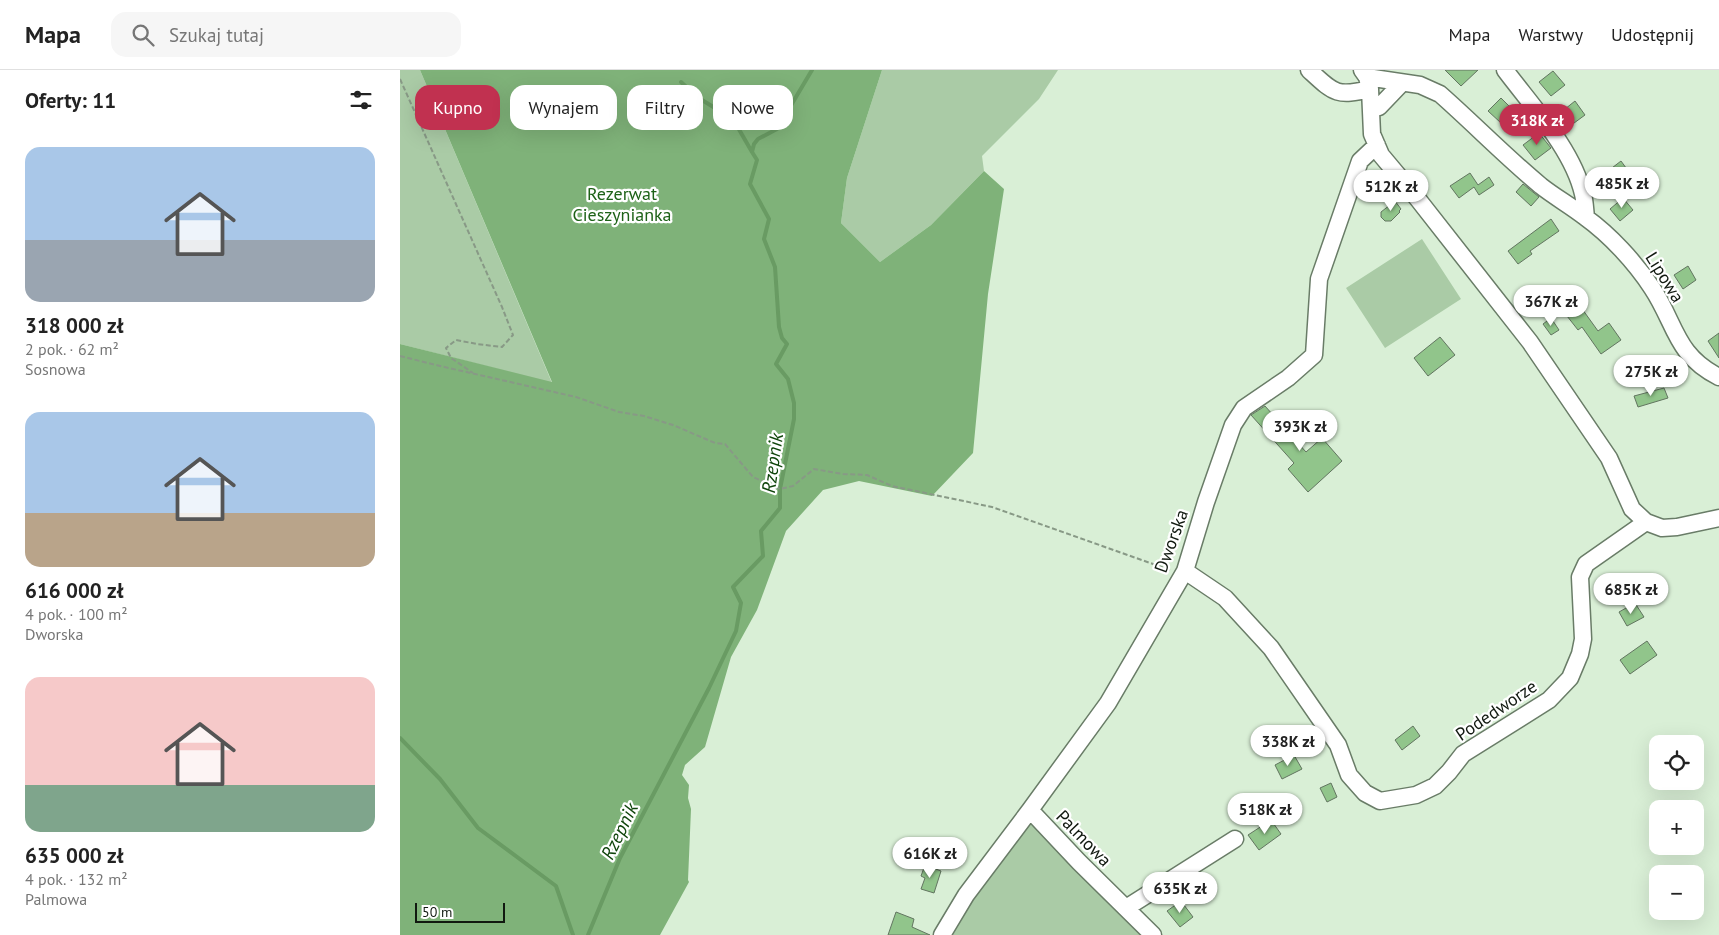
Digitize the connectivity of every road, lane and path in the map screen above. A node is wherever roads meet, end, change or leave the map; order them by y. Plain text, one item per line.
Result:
1 (1309, 70) edge
2 (1505, 70) edge
3 (400, 79) edge
4 (1366, 79) edge
5 (1402, 82) junction
6 (1372, 108) junction
7 (1377, 145) junction
8 (1586, 217) junction
9 (400, 356) edge
10 (475, 374) junction
11 (1719, 377) edge
12 (1719, 518) edge
13 (1646, 522) junction
14 (1184, 573) junction
15 (1030, 810) junction
16 (1235, 839) dead end
17 (1126, 908) junction
18 (942, 935) edge
19 (1153, 935) edge

1 - 4 street, Lipowa
2 - 8 street
3 - 10 path
4 - 5 street, Lipowa
4 - 6 street
5 - 6 street
5 - 8 street, Lipowa
6 - 7 street
7 - 13 street
7 - 14 street, Dworska
8 - 11 street, Lipowa
9 - 10 path
10 - 14 path
12 - 13 street
13 - 14 street, Podedworze
14 - 15 street, Dworska
15 - 17 street, Palmowa
15 - 18 street, Dworska
16 - 17 street
17 - 19 street, Palmowa

